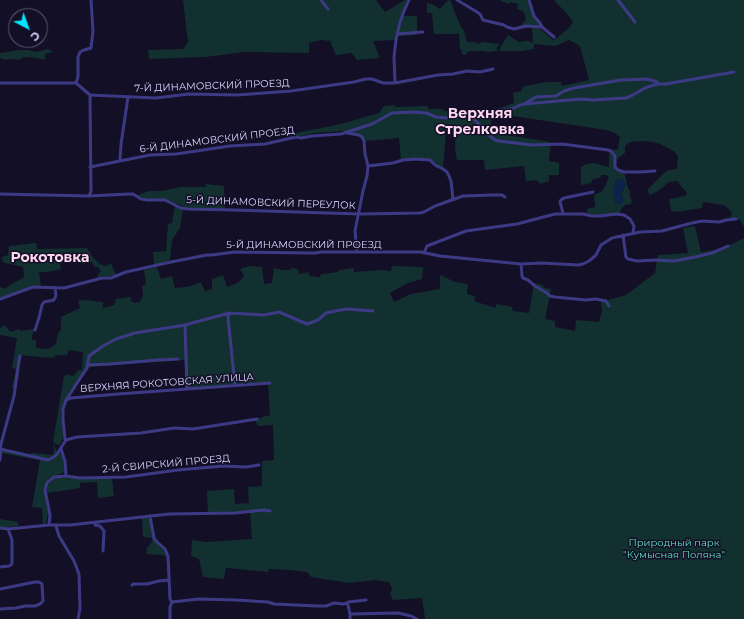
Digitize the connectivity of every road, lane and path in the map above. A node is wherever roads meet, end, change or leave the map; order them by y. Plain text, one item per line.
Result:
1 (91, 0) edge
2 (321, 0) edge
3 (409, 0) edge
4 (457, 0) edge
5 (530, 0) edge
6 (618, 0) edge
7 (328, 9) dead end
8 (635, 22) dead end
9 (542, 27) junction
10 (423, 32) dead end
11 (397, 34) junction
12 (554, 37) dead end
13 (493, 68) dead end
14 (734, 72) dead end
15 (0, 83) edge
16 (76, 83) junction
17 (395, 83) junction
18 (656, 84) junction
19 (90, 95) junction
20 (128, 97) junction
21 (524, 104) junction
22 (469, 112) junction
23 (347, 132) junction
24 (120, 160) junction
25 (368, 166) junction
26 (90, 167) junction
27 (655, 171) dead end
28 (593, 192) dead end
29 (0, 194) edge
30 (89, 196) junction
31 (505, 197) dead end
32 (453, 199) junction
33 (563, 213) junction
34 (359, 214) junction
35 (736, 219) dead end
36 (633, 233) junction
37 (623, 235) junction
38 (728, 246) dead end
39 (357, 252) junction
40 (424, 253) junction
41 (522, 264) junction
42 (55, 288) junction
43 (0, 299) edge
44 (610, 306) dead end
45 (373, 311) dead end
46 (229, 313) junction
47 (185, 325) junction
48 (35, 330) dead end
49 (20, 356) dead end
50 (178, 359) dead end
51 (87, 365) junction
52 (270, 383) dead end
53 (235, 385) junction
54 (187, 389) junction
55 (66, 400) junction
56 (257, 419) dead end
57 (66, 440) junction
58 (0, 449) edge
59 (60, 449) junction
60 (0, 460) edge
61 (259, 465) dead end
62 (66, 476) junction
63 (270, 512) dead end
64 (150, 516) junction
65 (95, 523) junction
66 (49, 526) junction
67 (56, 526) junction
68 (0, 528) edge
69 (8, 529) junction
70 (103, 551) dead end
71 (0, 567) edge
72 (169, 580) junction
73 (132, 585) dead end
74 (0, 589) edge
75 (366, 600) dead end
76 (172, 602) junction
77 (347, 603) junction
78 (0, 609) edge
79 (350, 614) junction
80 (78, 619) edge
81 (170, 619) edge
82 (350, 619) edge
83 (417, 619) edge

1 - 16 street
2 - 7 street
3 - 11 street
4 - 9 street
5 - 9 street
6 - 8 street
9 - 12 street
10 - 11 street
11 - 17 street
13 - 17 street, 7-Й ДИНАМОВСКИЙ ПРОЕЗД
14 - 18 street
15 - 16 street
16 - 19 street
17 - 20 street, 7-Й ДИНАМОВСКИЙ ПРОЕЗД
18 - 21 street
18 - 21 street
19 - 20 street, 7-Й ДИНАМОВСКИЙ ПРОЕЗД
19 - 26 street
20 - 24 street
21 - 22 street, 6-Й ДИНАМОВСКИЙ ПРОЕЗД
22 - 23 street, 6-Й ДИНАМОВСКИЙ ПРОЕЗД
22 - 27 street
23 - 24 street, 6-Й ДИНАМОВСКИЙ ПРОЕЗД
23 - 25 street
24 - 26 street, 6-Й ДИНАМОВСКИЙ ПРОЕЗД
25 - 32 street
25 - 34 street
26 - 30 street
28 - 33 street
29 - 30 street
30 - 34 street, 5-Й ДИНАМОВСКИЙ ПЕРЕУЛОК
31 - 32 street, 5-Й ДИНАМОВСКИЙ ПЕРЕУЛОК
32 - 34 street, 5-Й ДИНАМОВСКИЙ ПЕРЕУЛОК
33 - 36 street
33 - 40 street
34 - 39 street
35 - 36 street, 5-Й ДИНАМОВСКИЙ ПРОЕЗД
36 - 37 street, 5-Й ДИНАМОВСКИЙ ПРОЕЗД
37 - 38 street
37 - 41 street, 5-Й ДИНАМОВСКИЙ ПРОЕЗД
39 - 40 street, 5-Й ДИНАМОВСКИЙ ПРОЕЗД
39 - 42 street, 5-Й ДИНАМОВСКИЙ ПРОЕЗД
40 - 41 street, 5-Й ДИНАМОВСКИЙ ПРОЕЗД
41 - 44 street
42 - 43 street, 5-Й ДИНАМОВСКИЙ ПРОЕЗД
42 - 48 street
45 - 46 street
46 - 47 street
46 - 53 street
47 - 51 street
47 - 54 street
49 - 58 street
50 - 51 street
51 - 55 street
52 - 53 street, ВЕРХНЯЯ РОКОТОВСКАЯ УЛИЦА
53 - 54 street, ВЕРХНЯЯ РОКОТОВСКАЯ УЛИЦА
54 - 55 street, ВЕРХНЯЯ РОКОТОВСКАЯ УЛИЦА
55 - 57 street
56 - 57 street
57 - 59 street
58 - 59 street
58 - 60 street
59 - 62 street
61 - 62 street, 2-Й СВИРСКИЙ ПРОЕЗД
62 - 66 street, 2-Й СВИРСКИЙ ПРОЕЗД
63 - 64 street
64 - 65 street
64 - 72 street
65 - 67 street
65 - 70 street
66 - 67 street
66 - 69 street
67 - 80 street
68 - 69 street
69 - 71 street
72 - 73 street
72 - 76 street
74 - 78 street
75 - 77 street
76 - 77 street
76 - 81 street
77 - 79 street
79 - 82 street
79 - 83 street

